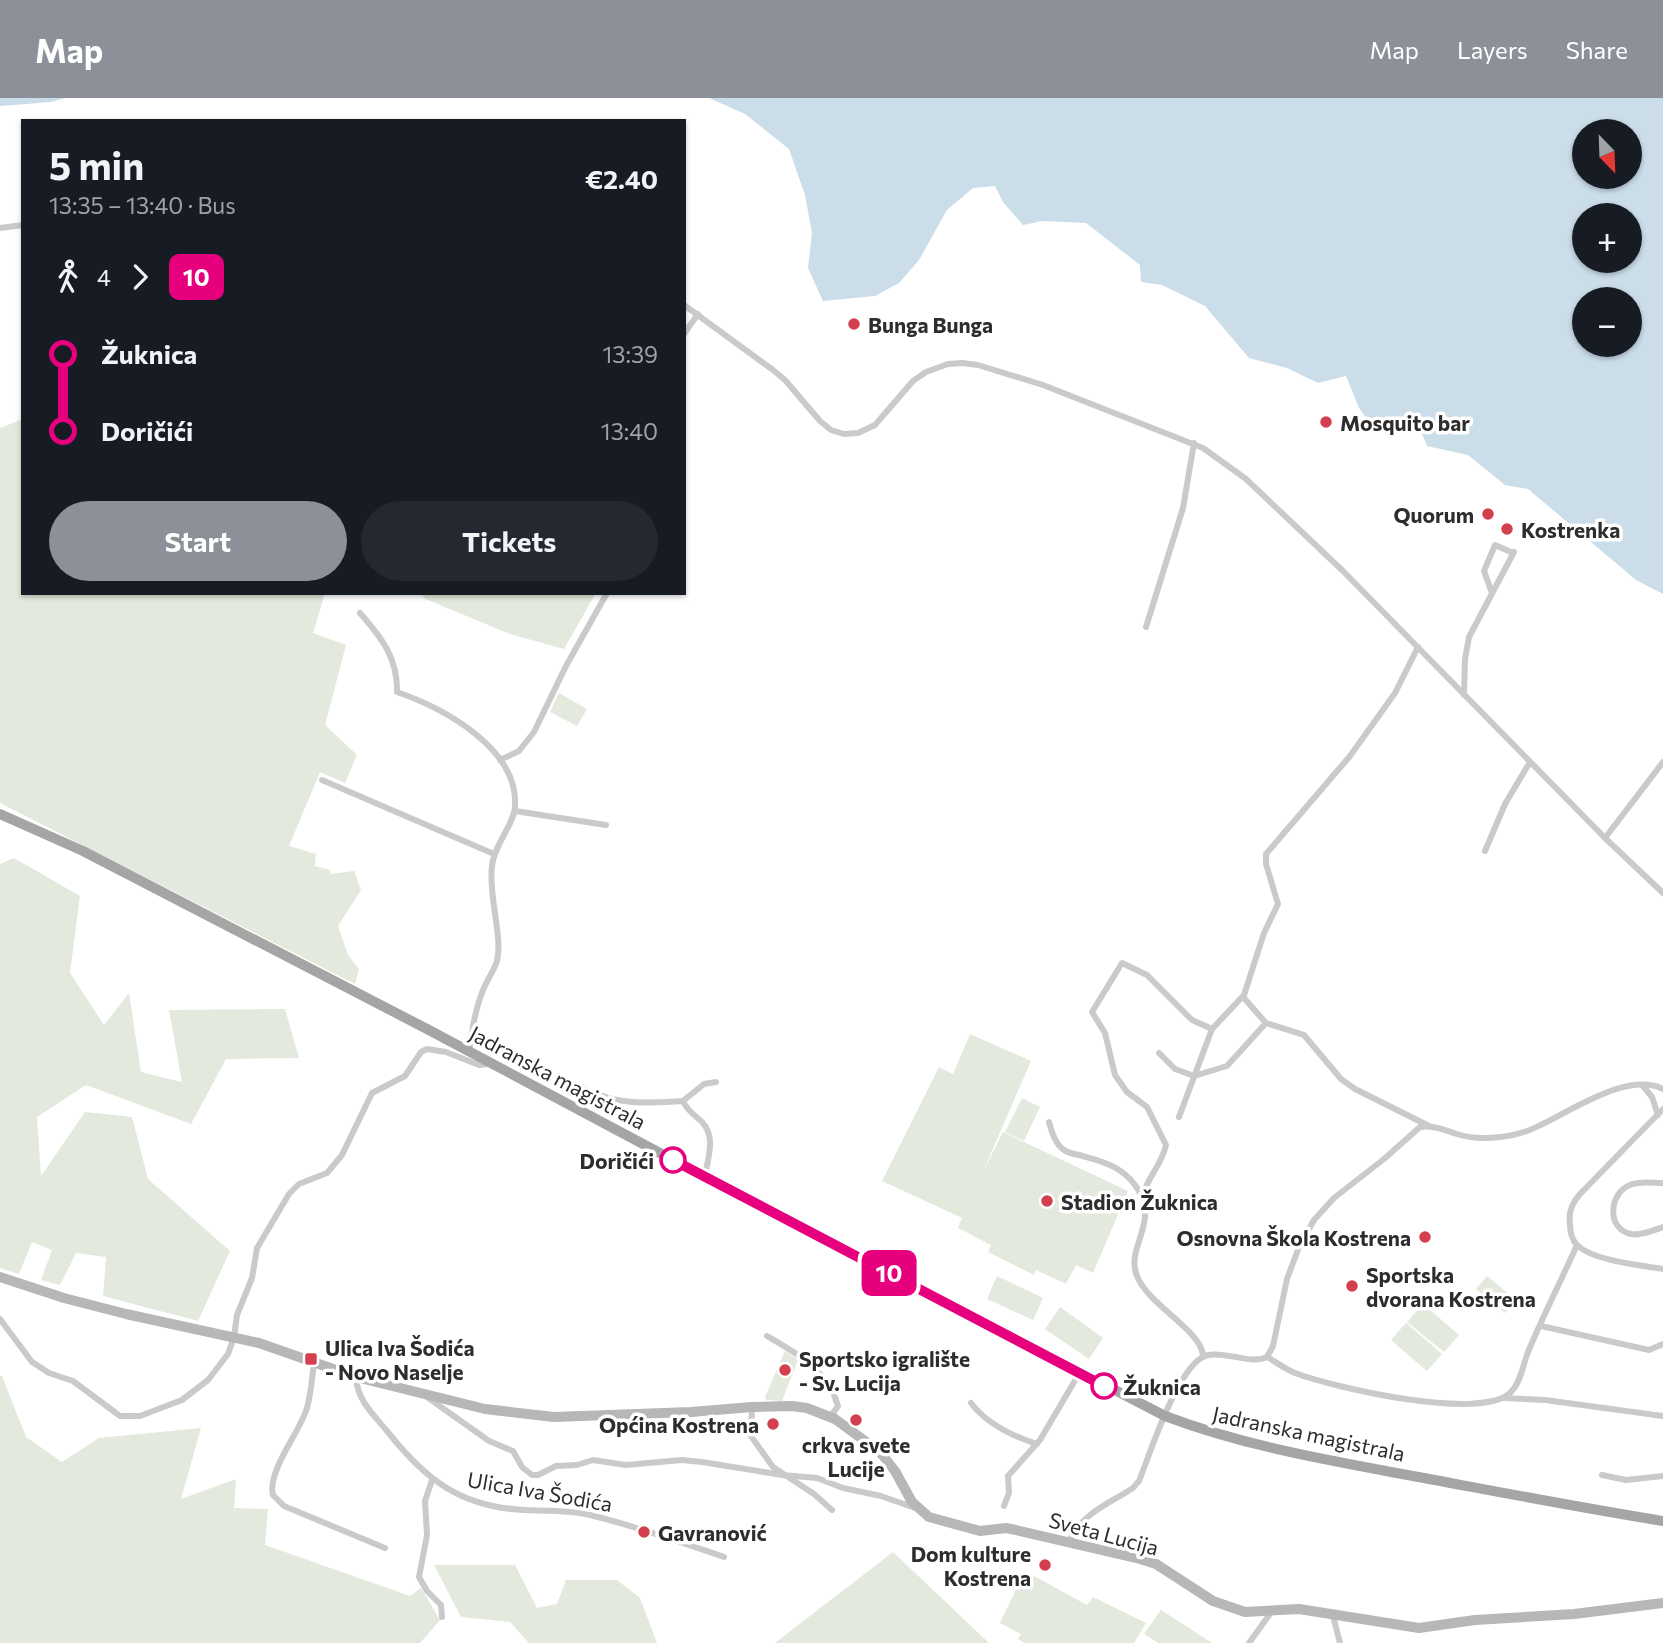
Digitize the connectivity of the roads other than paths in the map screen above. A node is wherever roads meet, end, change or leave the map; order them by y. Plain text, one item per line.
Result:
1 (21, 225) edge
2 (0, 228) edge
3 (686, 305) edge
4 (698, 314) junction
5 (686, 331) edge
6 (1194, 443) junction
7 (1492, 593) junction
8 (606, 595) edge
9 (360, 613) dead end
10 (1146, 627) dead end
11 (1418, 647) junction
12 (1464, 695) junction
13 (500, 760) junction
14 (1530, 762) junction
15 (1663, 762) edge
16 (322, 779) dead end
17 (515, 811) junction
18 (0, 814) edge
19 (606, 825) dead end
20 (1605, 838) junction
21 (1485, 851) dead end
22 (494, 854) junction
23 (1663, 893) edge
24 (1243, 997) junction
25 (1266, 1023) junction
26 (1212, 1029) junction
27 (469, 1052) junction
28 (1159, 1053) dead end
29 (492, 1064) junction
30 (1194, 1076) junction
31 (716, 1082) dead end
32 (1640, 1083) junction
33 (585, 1089) dead end
34 (1663, 1089) edge
35 (683, 1101) junction
36 (1660, 1112) edge
37 (1179, 1117) dead end
38 (1049, 1122) dead end
39 (1429, 1126) junction
40 (705, 1177) junction
41 (1663, 1183) edge
42 (1142, 1198) junction
43 (1663, 1227) edge
44 (1577, 1245) junction
45 (1663, 1269) edge
46 (0, 1277) edge
47 (0, 1319) edge
48 (1541, 1326) junction
49 (767, 1336) dead end
50 (234, 1337) junction
51 (1663, 1344) edge
52 (1203, 1357) junction
53 (1267, 1357) junction
54 (313, 1363) junction
55 (1080, 1373) junction
56 (356, 1377) junction
57 (419, 1392) junction
58 (1504, 1398) junction
59 (971, 1403) dead end
60 (751, 1407) junction
61 (1165, 1416) junction
62 (1663, 1416) edge
63 (830, 1417) junction
64 (1037, 1444) junction
65 (782, 1475) junction
66 (1602, 1475) dead end
67 (1663, 1476) edge
68 (432, 1480) junction
69 (1004, 1506) dead end
70 (832, 1510) dead end
71 (920, 1510) junction
72 (1663, 1521) edge
73 (1068, 1543) junction
74 (385, 1548) dead end
75 (724, 1557) dead end
76 (1663, 1603) edge
77 (1272, 1611) junction
78 (1334, 1615) junction
79 (442, 1617) dead end
80 (1250, 1643) edge
81 (1339, 1643) edge

1 - 2 street
3 - 4 street
4 - 5 street
4 - 6 street
6 - 10 street
6 - 11 street
7 - 7 street
7 - 12 street
8 - 13 street
9 - 13 street
11 - 12 street
11 - 24 street
12 - 14 street
13 - 17 street
14 - 20 street
14 - 21 street
15 - 20 street
16 - 22 street
17 - 19 street
17 - 22 street
18 - 27 main road, Jadranska magistrala
20 - 23 street
22 - 27 street
24 - 25 street
24 - 26 street
25 - 30 street
25 - 39 street
26 - 30 street
26 - 42 street
27 - 29 main road, Jadranska magistrala
28 - 30 street
29 - 40 main road, Jadranska magistrala
29 - 50 street
30 - 37 street
31 - 35 street
32 - 34 street
32 - 36 street
32 - 39 street
33 - 35 street
35 - 40 street
36 - 44 street
38 - 42 street
39 - 53 street
40 - 55 main road, Jadranska magistrala
41 - 43 street
42 - 52 street
44 - 45 street
44 - 48 street
46 - 50 street, Sveta Lucija
47 - 50 street
48 - 51 street
48 - 58 street
49 - 63 street
50 - 54 street, Sveta Lucija
52 - 53 street
52 - 61 street
53 - 58 street
54 - 56 street, Sveta Lucija
54 - 74 street
55 - 61 main road, Jadranska magistrala
55 - 64 street
56 - 57 street, Sveta Lucija
56 - 68 street, Ulica Iva Šodića
57 - 60 street, Sveta Lucija
57 - 65 street, Sveta Lucija
58 - 62 street
59 - 64 street
60 - 63 street, Sveta Lucija
60 - 65 street, Sveta Lucija
61 - 72 main road, Jadranska magistrala
61 - 73 street
63 - 71 street, Sveta Lucija
64 - 69 street
65 - 70 street, Sveta Lucija
65 - 71 street, Sveta Lucija
66 - 67 street
68 - 75 street, Ulica Iva Šodića
68 - 79 street
71 - 73 street, Sveta Lucija
73 - 77 street, Sveta Lucija
76 - 78 street, Sveta Lucija
77 - 78 street, Sveta Lucija
77 - 80 street
78 - 81 street

